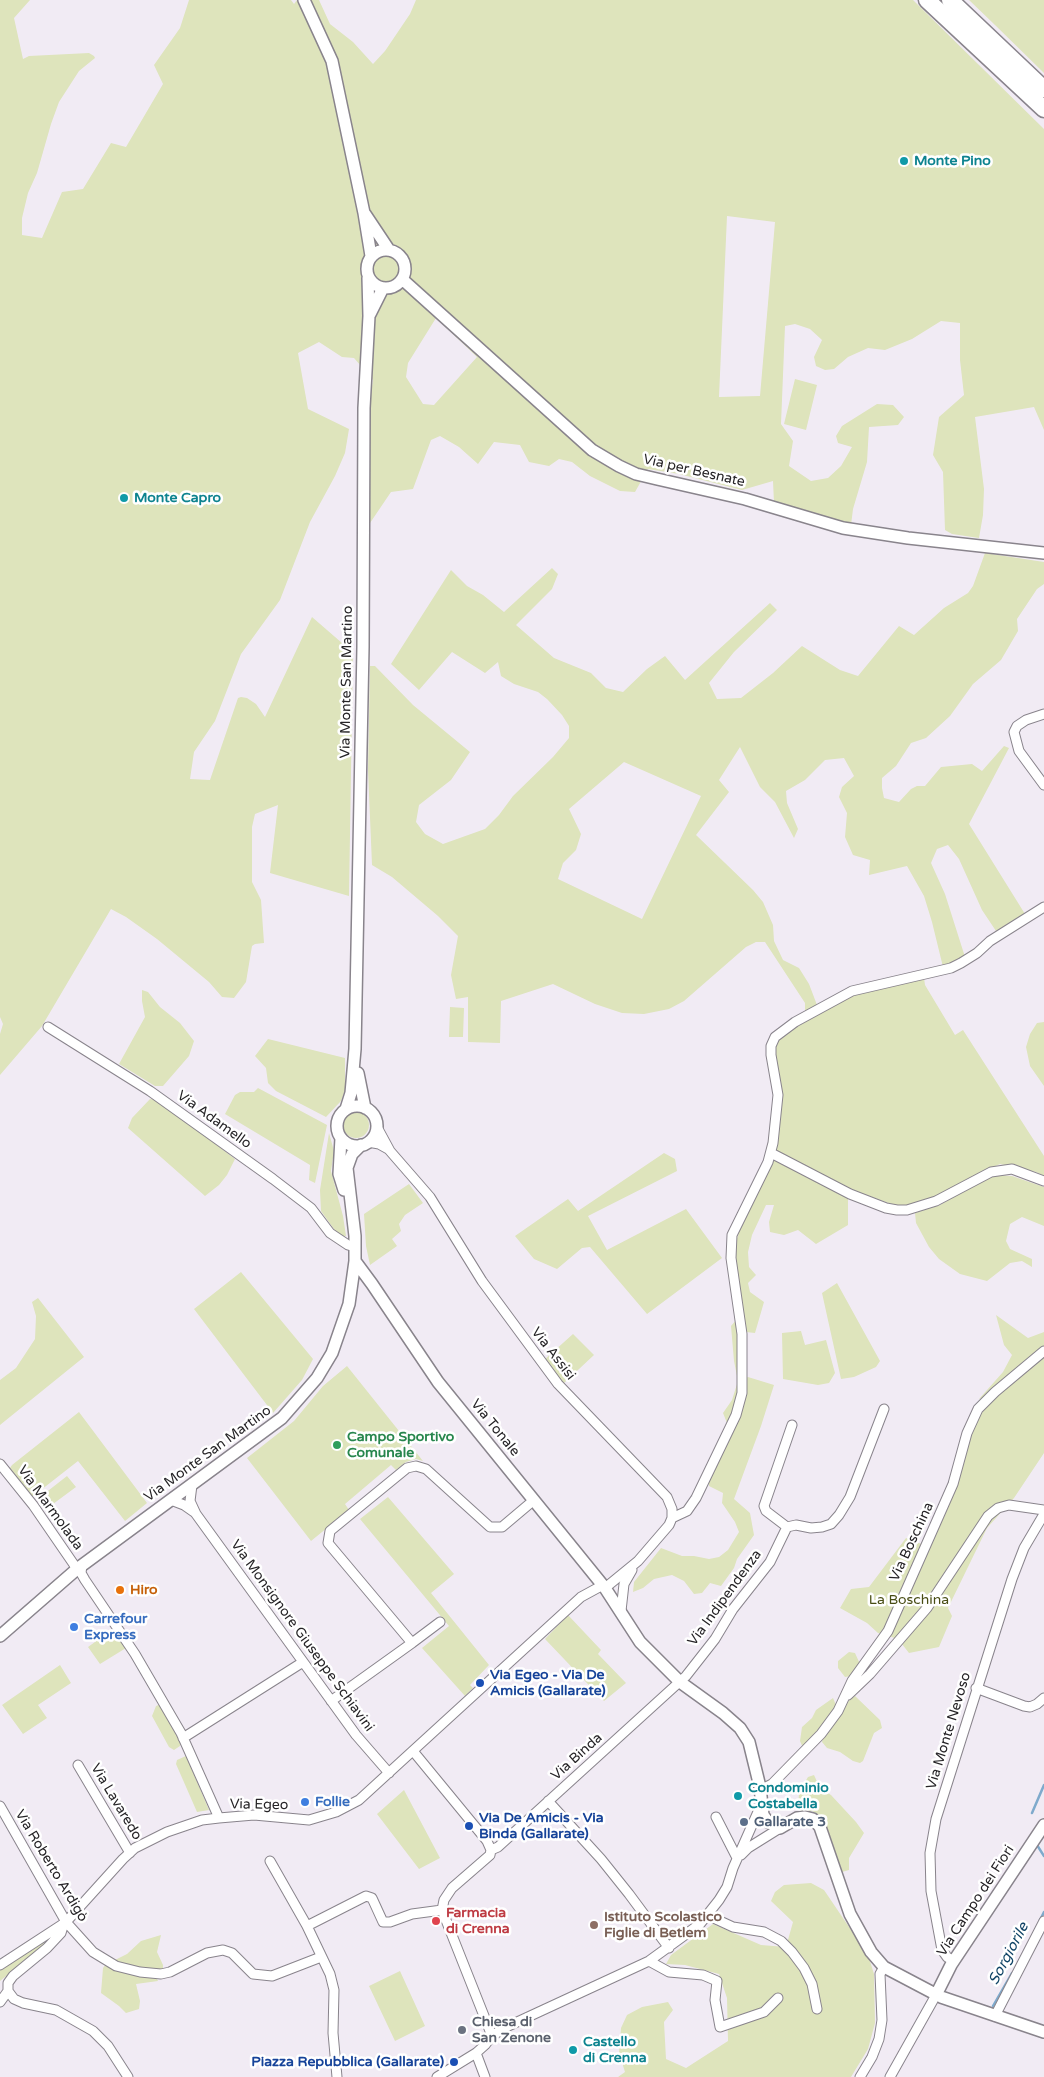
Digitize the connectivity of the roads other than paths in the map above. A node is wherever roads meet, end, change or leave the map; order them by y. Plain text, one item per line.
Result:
1 (304, 0) edge
2 (927, 0) edge
3 (950, 0) edge
4 (1044, 89) edge
5 (1044, 110) edge
6 (364, 213) junction
7 (389, 250) junction
8 (371, 256) junction
9 (368, 278) junction
10 (402, 279) junction
11 (384, 288) junction
12 (369, 316) junction
13 (1044, 553) edge
14 (1044, 714) edge
15 (1044, 785) edge
16 (1044, 907) edge
17 (48, 1027) dead end
18 (355, 1049) junction
19 (365, 1108) junction
20 (346, 1109) junction
21 (376, 1128) junction
22 (341, 1138) junction
23 (364, 1144) junction
24 (390, 1151) junction
25 (771, 1153) junction
26 (1044, 1181) edge
27 (351, 1213) junction
28 (355, 1247) junction
29 (355, 1261) junction
30 (352, 1283) junction
31 (372, 1284) junction
32 (1044, 1352) edge
33 (884, 1408) dead end
34 (792, 1425) dead end
35 (0, 1464) edge
36 (192, 1485) junction
37 (171, 1500) junction
38 (534, 1500) junction
39 (1044, 1510) edge
40 (196, 1514) junction
41 (1044, 1514) edge
42 (672, 1518) junction
43 (787, 1527) junction
44 (638, 1561) junction
45 (77, 1569) junction
46 (604, 1586) junction
47 (621, 1611) junction
48 (440, 1622) dead end
49 (0, 1636) edge
50 (412, 1643) junction
51 (303, 1662) junction
52 (680, 1682) junction
53 (976, 1688) junction
54 (1044, 1698) edge
55 (843, 1699) junction
56 (331, 1701) junction
57 (183, 1738) junction
58 (413, 1751) junction
59 (78, 1765) dead end
60 (389, 1773) junction
61 (760, 1787) junction
62 (548, 1801) junction
63 (761, 1805) junction
64 (0, 1806) edge
65 (716, 1817) dead end
66 (219, 1818) junction
67 (1044, 1825) edge
68 (780, 1828) junction
69 (491, 1850) junction
70 (130, 1853) junction
71 (737, 1858) junction
72 (270, 1861) dead end
73 (442, 1910) junction
74 (707, 1915) junction
75 (1044, 1921) edge
76 (65, 1922) junction
77 (306, 1926) junction
78 (669, 1948) junction
79 (321, 1957) junction
80 (649, 1961) junction
81 (954, 1961) junction
82 (0, 1965) edge
83 (884, 1967) junction
84 (8, 1991) junction
85 (936, 1995) junction
86 (778, 1998) dead end
87 (0, 2002) edge
88 (817, 2009) dead end
89 (994, 2016) junction
90 (1044, 2032) edge
91 (491, 2037) junction
92 (476, 2053) junction
93 (449, 2074) edge
94 (128, 2077) edge
95 (337, 2077) edge
96 (437, 2077) edge
97 (485, 2077) edge
98 (860, 2077) edge
99 (890, 2077) edge

1 - 6 street, Via Monte San Martino
2 - 5 highway
3 - 4 highway
6 - 7 street, Via Monte San Martino
6 - 8 street, Via Monte San Martino
7 - 8 street
7 - 10 street, Via Monte San Martino
8 - 9 street, Via Monte San Martino
9 - 11 street
9 - 12 street, Via Monte San Martino
10 - 11 street
10 - 13 street, Via per Besnate
11 - 12 street, Via Monte San Martino
12 - 18 street, Via Monte San Martino
14 - 15 street
16 - 25 street
17 - 28 street, Via Adamello
18 - 19 street, Via Monte San Martino
18 - 20 street, Via Monte San Martino
19 - 20 street
19 - 21 street, Via Monte San Martino
20 - 22 street, Via Monte San Martino
21 - 23 street, Via Monte San Martino
21 - 24 street, Via Assisi
22 - 23 street
22 - 27 street, Via Monte San Martino
23 - 24 street, Via Assisi
23 - 27 street, Via Monte San Martino
24 - 42 street, Via Assisi
25 - 26 street
25 - 42 street
27 - 28 street, Via Monte San Martino
28 - 29 street, Via Monte San Martino
29 - 30 street, Via Monte San Martino
29 - 31 street, Via Tonale
30 - 31 street
30 - 36 street, Via Monte San Martino
31 - 38 street, Via Tonale
32 - 55 street, Via Boschina
33 - 43 street
34 - 43 street
35 - 45 street, Via Marmolada
36 - 37 street, Via Monte San Martino
36 - 40 street, Via Monsignore Giuseppe Schiavini
37 - 40 street, Via Monsignore Giuseppe Schiavini
37 - 45 street, Via Monte San Martino
38 - 46 street, Via Tonale
38 - 50 street
39 - 55 street
40 - 51 street, Via Monsignore Giuseppe Schiavini
41 - 53 street, Via Monte Nevoso
42 - 44 street
43 - 52 street, Via Indipendenza
44 - 46 street
44 - 47 street
45 - 49 street, Via Monte San Martino
45 - 57 street
46 - 47 street, Via Tonale
46 - 58 street, Via Egeo
47 - 52 street, Via Tonale
48 - 50 street
50 - 56 street
51 - 56 street, Via Monsignore Giuseppe Schiavini
51 - 57 street
52 - 61 street, Via Tonale
52 - 62 street, Via Binda
53 - 54 street
53 - 81 street, Via Monte Nevoso
55 - 61 street, Via Boschina
56 - 60 street, Via Monsignore Giuseppe Schiavini
57 - 66 street
58 - 60 street, Via Egeo
58 - 69 street
59 - 70 street, Via Lavaredo
60 - 66 street, Via Egeo
61 - 63 street, Via Tonale
62 - 69 street, Via Binda
62 - 78 street
63 - 68 street
63 - 71 street
64 - 76 street, Via Roberto Ardigò
65 - 71 street
66 - 70 street, Via Egeo
67 - 81 street, Via Campo dei Fiori
68 - 71 street
68 - 83 street
69 - 73 street, Via Binda
70 - 76 street, Via Egeo
71 - 74 street
72 - 77 street
73 - 77 street
73 - 91 street
74 - 78 street
74 - 88 street
75 - 89 street
76 - 79 street, Via Roberto Ardigò
76 - 82 street, Via Egeo
76 - 84 street
77 - 79 street
78 - 80 street
79 - 95 street
80 - 86 street
80 - 91 street
81 - 85 street, Via Campo dei Fiori
83 - 85 street
83 - 98 street
84 - 87 street
84 - 94 street
85 - 89 street
85 - 99 street
89 - 90 street
91 - 92 street
92 - 93 street
92 - 97 street
93 - 96 street

